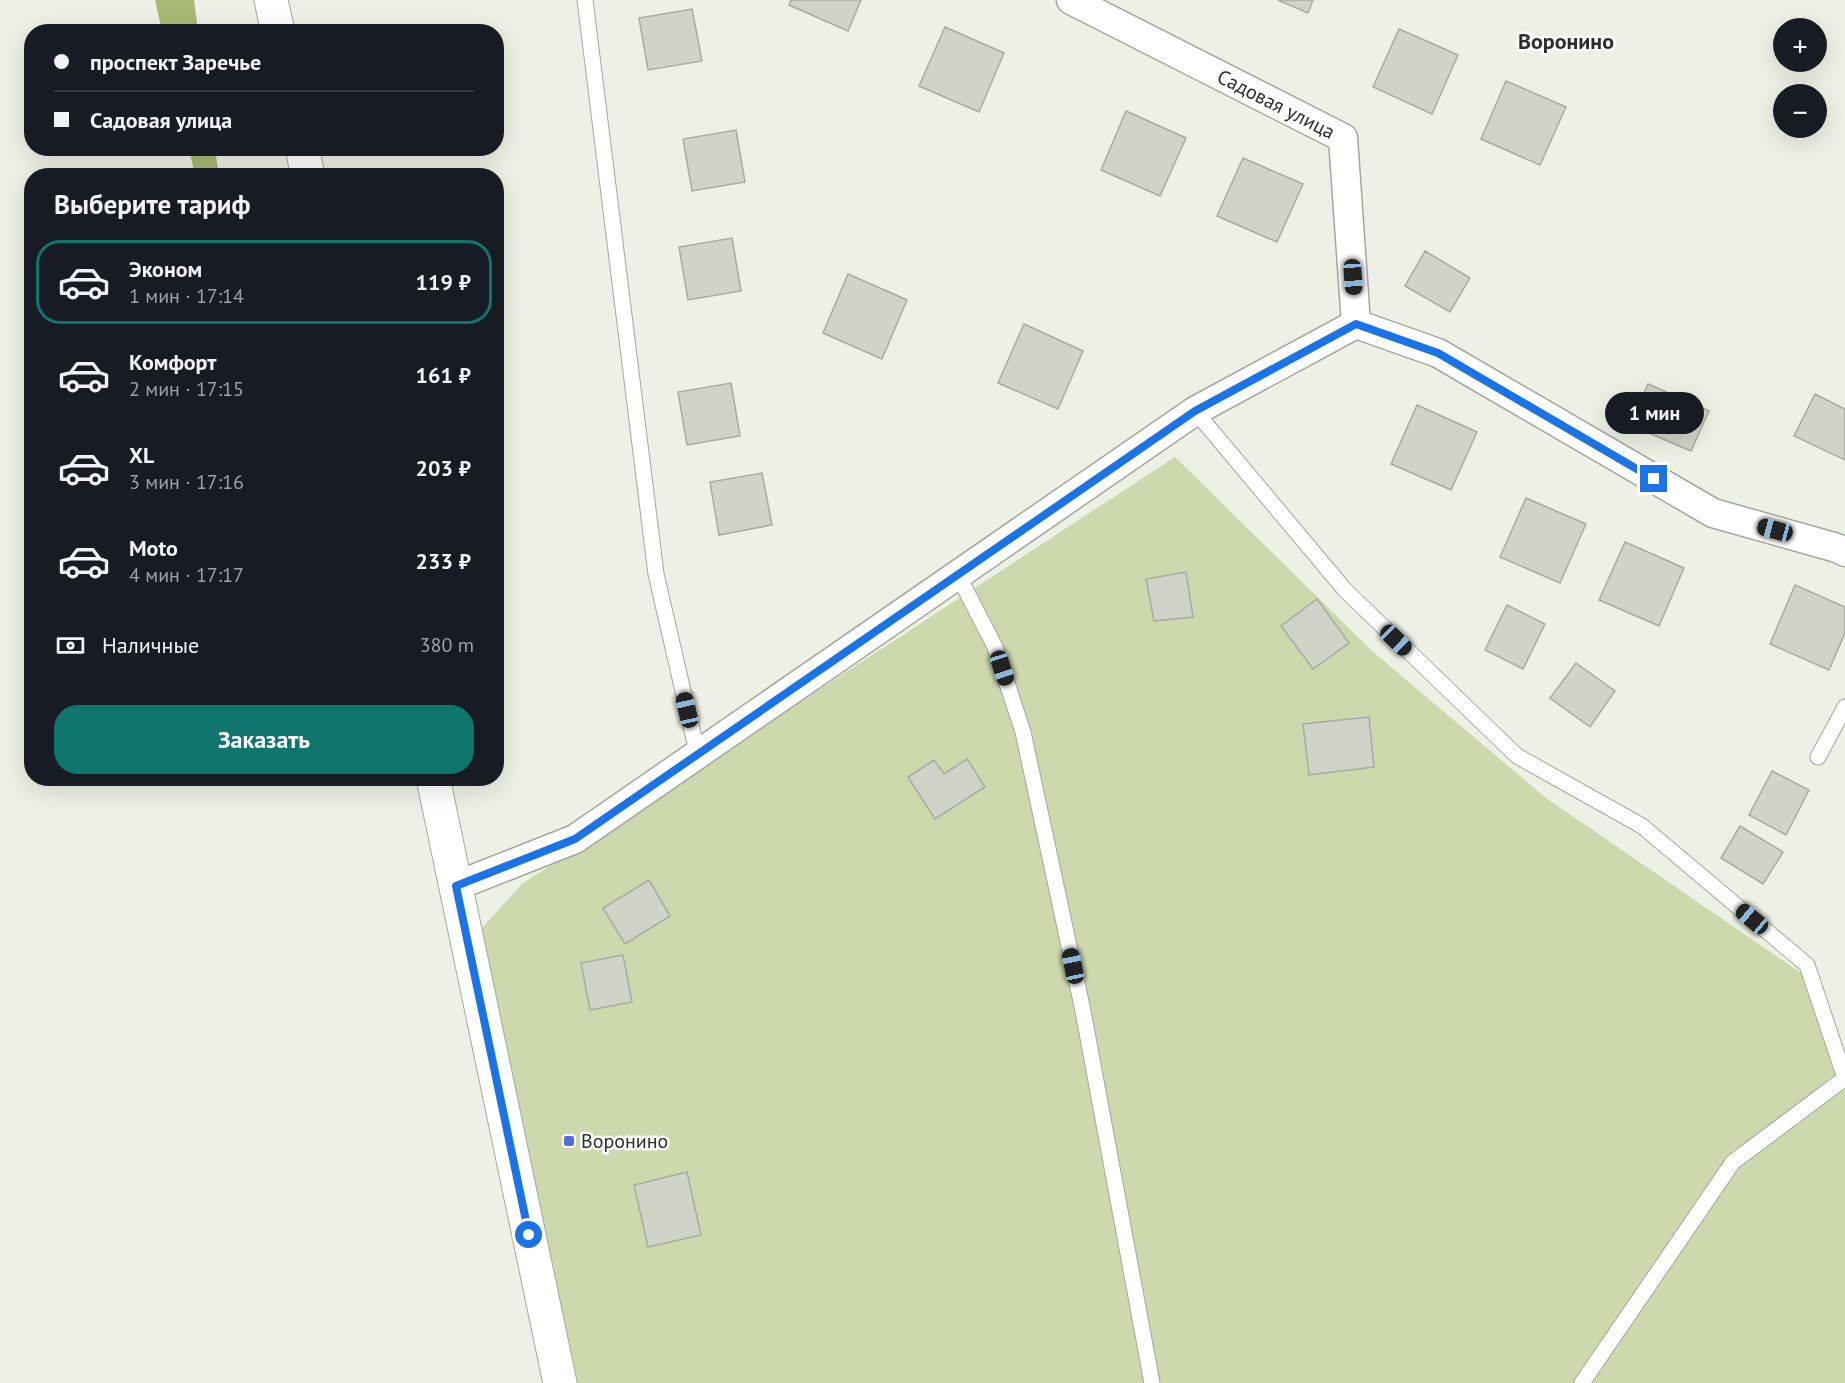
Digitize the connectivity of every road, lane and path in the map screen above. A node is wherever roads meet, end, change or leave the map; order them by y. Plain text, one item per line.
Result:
1 (271, 0) edge
2 (585, 0) edge
3 (1071, 0) edge
4 (276, 24) edge
5 (1356, 324) junction
6 (1195, 411) junction
7 (1842, 544) edge
8 (958, 575) junction
9 (1845, 706) edge
10 (698, 756) junction
11 (1818, 757) dead end
12 (435, 786) edge
13 (456, 886) junction
14 (1845, 1078) edge
15 (560, 1383) edge
16 (1152, 1383) edge
17 (1582, 1383) edge

1 - 4 street
2 - 10 lane
3 - 5 street, Садовая улица
5 - 6 street
5 - 7 street
6 - 8 street
6 - 14 lane
8 - 10 street
8 - 16 lane
9 - 11 lane
10 - 13 street
12 - 13 street
13 - 15 street
14 - 17 lane

